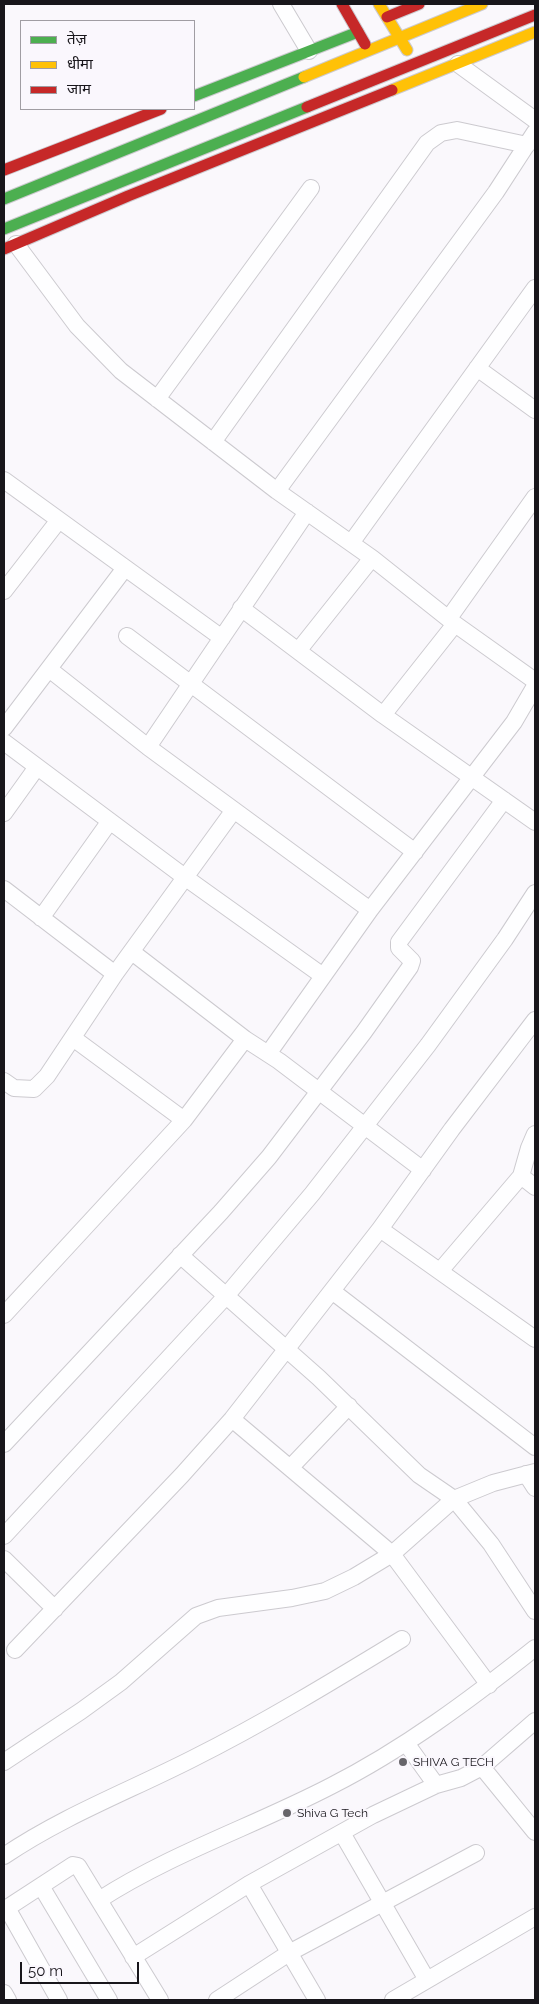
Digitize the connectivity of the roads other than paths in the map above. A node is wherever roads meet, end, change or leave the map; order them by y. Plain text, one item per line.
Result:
1 (281, 4) edge
2 (342, 4) edge
3 (379, 4) edge
4 (419, 4) edge
5 (482, 4) edge
6 (535, 15) edge
7 (387, 17) junction
8 (358, 32) junction
9 (535, 32) edge
10 (399, 37) junction
11 (309, 51) junction
12 (376, 62) junction
13 (415, 64) junction
14 (458, 64) junction
15 (195, 96) edge
16 (158, 110) edge
17 (535, 120) edge
18 (533, 136) edge
19 (4, 170) edge
20 (311, 188) dead end
21 (4, 198) edge
22 (4, 229) edge
23 (10, 247) edge
24 (535, 288) edge
25 (476, 368) junction
26 (157, 399) junction
27 (535, 410) edge
28 (214, 442) junction
29 (4, 480) edge
30 (277, 491) junction
31 (535, 497) edge
32 (307, 512) junction
33 (59, 520) junction
34 (351, 543) junction
35 (372, 558) junction
36 (125, 568) junction
37 (4, 592) edge
38 (242, 608) junction
39 (452, 621) junction
40 (128, 636) dead end
41 (222, 638) junction
42 (298, 651) junction
43 (49, 669) junction
44 (535, 681) edge
45 (192, 684) junction
46 (535, 686) edge
47 (383, 715) junction
48 (4, 728) edge
49 (4, 742) edge
50 (148, 747) junction
51 (37, 767) junction
52 (471, 777) junction
53 (504, 800) junction
54 (234, 810) junction
55 (4, 813) edge
56 (110, 821) junction
57 (535, 822) edge
58 (414, 852) junction
59 (186, 878) junction
60 (4, 890) edge
61 (535, 893) edge
62 (370, 910) junction
63 (41, 918) junction
64 (132, 952) junction
65 (115, 974) junction
66 (323, 976) junction
67 (535, 1020) edge
68 (74, 1038) junction
69 (245, 1039) junction
70 (268, 1054) junction
71 (4, 1081) edge
72 (319, 1092) junction
73 (184, 1120) junction
74 (366, 1126) junction
75 (535, 1134) edge
76 (423, 1170) junction
77 (521, 1176) junction
78 (535, 1187) edge
79 (380, 1228) junction
80 (180, 1255) junction
81 (440, 1271) junction
82 (332, 1291) junction
83 (226, 1296) junction
84 (4, 1314) edge
85 (535, 1339) edge
86 (285, 1349) junction
87 (350, 1406) junction
88 (232, 1419) junction
89 (4, 1444) edge
90 (535, 1447) edge
91 (290, 1468) junction
92 (530, 1473) edge
93 (535, 1488) edge
94 (454, 1499) junction
95 (4, 1536) edge
96 (392, 1554) junction
97 (4, 1559) edge
98 (55, 1610) junction
99 (535, 1611) edge
100 (402, 1639) dead end
101 (535, 1648) edge
102 (15, 1650) dead end
103 (489, 1685) junction
104 (535, 1722) edge
105 (406, 1743) junction
106 (4, 1762) edge
107 (482, 1767) junction
108 (436, 1785) junction
109 (342, 1832) junction
110 (535, 1832) edge
111 (476, 1853) dead end
112 (4, 1856) edge
113 (249, 1884) junction
114 (41, 1886) junction
115 (99, 1900) junction
116 (383, 1904) junction
117 (5, 1909) edge
118 (534, 1917) edge
119 (289, 1953) junction
120 (133, 1957) junction
121 (427, 1980) junction
122 (4, 1993) edge
123 (155, 1999) edge
124 (8, 2000) edge
125 (59, 2000) edge
126 (109, 2000) edge
127 (217, 2000) edge
128 (317, 2000) edge
129 (393, 2000) edge

1 - 11 street
2 - 8 main road
3 - 7 main road
4 - 7 main road
5 - 10 main road
6 - 13 main road
7 - 10 main road
8 - 11 main road
8 - 12 main road
9 - 14 main road
10 - 12 main road
10 - 13 main road
11 - 15 main road
12 - 13 main road
12 - 21 main road
12 - 22 main road
14 - 17 street
14 - 23 main road
16 - 19 main road
18 - 28 street
18 - 30 street
20 - 26 street
23 - 26 street
24 - 25 street
25 - 27 street
25 - 34 street
26 - 28 street
28 - 30 street
29 - 33 street
30 - 32 street
31 - 39 street
32 - 34 street
32 - 38 street
33 - 36 street
33 - 37 street
34 - 35 street
35 - 39 street
35 - 42 street
36 - 41 street
36 - 43 street
38 - 41 street
38 - 42 street
39 - 44 street
39 - 47 street
40 - 45 street
41 - 45 street
42 - 47 street
43 - 48 street
43 - 50 street
45 - 50 street
45 - 58 street
46 - 52 street
47 - 52 street
49 - 51 street
50 - 54 street
51 - 55 street
51 - 56 street
52 - 53 street
52 - 58 street
53 - 57 street
53 - 72 street
54 - 59 street
54 - 62 street
56 - 59 street
56 - 63 street
58 - 62 street
59 - 64 street
59 - 66 street
60 - 63 street
61 - 74 street
62 - 66 street
63 - 65 street
64 - 65 street
64 - 69 street
65 - 68 street
66 - 70 street
67 - 76 street
68 - 71 street
68 - 73 street
69 - 70 street
69 - 73 street
70 - 72 street
72 - 74 street
72 - 80 street
73 - 84 street
74 - 76 street
74 - 83 street
75 - 77 street
76 - 79 street
77 - 78 street
77 - 81 street
79 - 81 street
79 - 82 street
80 - 83 street
80 - 89 street
81 - 85 street
82 - 86 street
82 - 90 street
83 - 86 street
83 - 95 street
86 - 87 street
86 - 88 street
87 - 91 street
87 - 94 street
88 - 91 street
88 - 98 street
91 - 96 street
92 - 93 street
92 - 94 street
94 - 96 street
94 - 99 street
96 - 103 street
96 - 106 street
97 - 98 street
98 - 102 street
100 - 112 street
101 - 103 street
103 - 105 street
104 - 107 street
105 - 108 street
105 - 115 street
107 - 108 street
107 - 110 street
108 - 109 street
109 - 113 street
109 - 116 street
111 - 116 street
113 - 119 street
113 - 120 street
114 - 115 street
114 - 117 street
114 - 126 street
115 - 120 street
116 - 119 street
116 - 121 street
117 - 125 street
118 - 121 street
119 - 127 street
119 - 128 street
120 - 123 street
121 - 129 street
122 - 124 street

